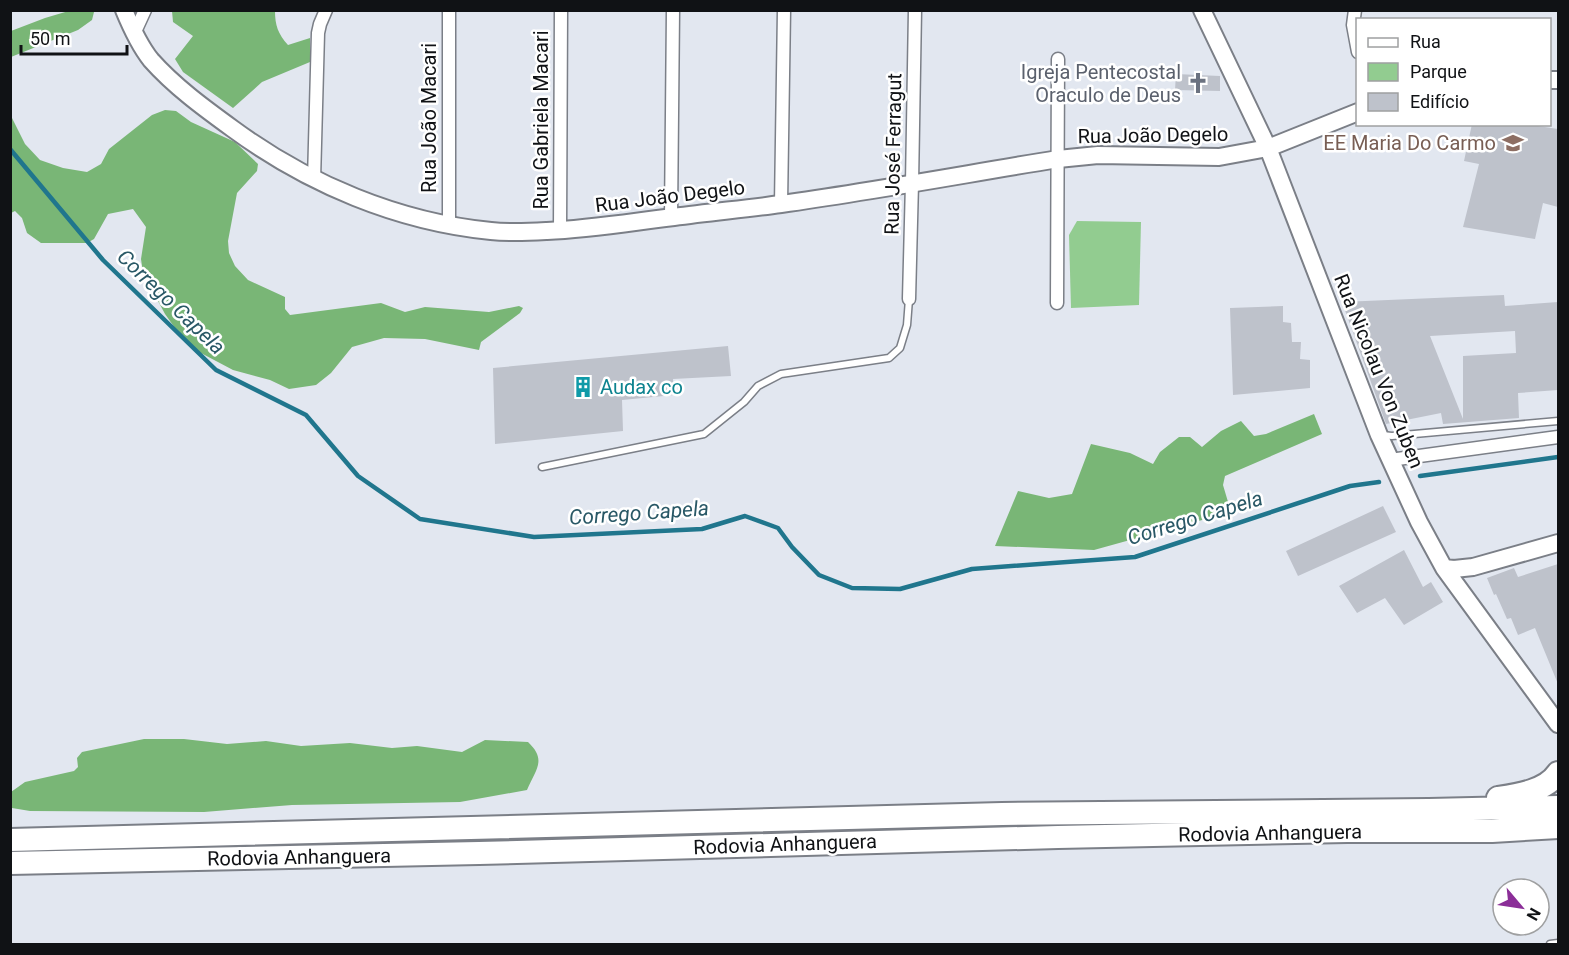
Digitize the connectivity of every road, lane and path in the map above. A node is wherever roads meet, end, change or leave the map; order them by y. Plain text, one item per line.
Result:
1 (124, 10) edge
2 (145, 10) edge
3 (326, 10) edge
4 (448, 10) edge
5 (561, 10) edge
6 (673, 10) edge
7 (784, 10) edge
8 (915, 10) edge
9 (1202, 10) edge
10 (1354, 10) edge
11 (134, 34) junction
12 (1356, 41) edge
13 (1058, 59) dead end
14 (1356, 113) edge
15 (1268, 148) junction
16 (1058, 159) junction
17 (314, 180) junction
18 (912, 183) junction
19 (781, 204) junction
20 (671, 217) junction
21 (449, 225) junction
22 (560, 230) junction
23 (909, 299) joint
24 (1057, 303) dead end
25 (1558, 421) edge
26 (1379, 435) junction
27 (1558, 437) edge
28 (1390, 460) junction
29 (542, 467) dead end
30 (1558, 543) edge
31 (1473, 567) junction
32 (1444, 568) junction
33 (1474, 611) junction
34 (1558, 724) edge
35 (1558, 773) edge
36 (1558, 807) edge
37 (1429, 810) junction
38 (1558, 828) edge
39 (10, 840) edge
40 (10, 863) edge
41 (1558, 943) edge
42 (1551, 945) edge

1 - 11 street, Rua João Degelo
2 - 11 street
3 - 17 street
4 - 21 street, Rua João Macari
5 - 22 street, Rua Gabriela Macari
6 - 20 street
7 - 19 street
8 - 18 street, Rua José Ferragut
9 - 15 street, Rua Nicolau Von Zuben
10 - 12 street
11 - 17 street, Rua João Degelo
13 - 16 street
14 - 15 street, Rua João Degelo
15 - 16 street, Rua João Degelo
15 - 26 street, Rua Nicolau Von Zuben
16 - 18 street, Rua João Degelo
16 - 24 street
17 - 21 street, Rua João Degelo
18 - 19 street, Rua João Degelo
18 - 23 street, Rua José Ferragut
19 - 20 street, Rua João Degelo
20 - 22 street, Rua João Degelo
21 - 22 street, Rua João Degelo
23 - 29 lane
25 - 26 lane
26 - 28 street, Rua Nicolau Von Zuben
27 - 28 street
28 - 32 street, Rua Nicolau Von Zuben
30 - 31 street
31 - 32 street
31 - 33 street
32 - 33 street, Rua Nicolau Von Zuben
33 - 34 street, Rua Nicolau Von Zuben
35 - 37 highway
36 - 37 highway, Rodovia Anhanguera
37 - 39 highway, Rodovia Anhanguera
38 - 40 highway, Rodovia Anhanguera
41 - 42 lane

